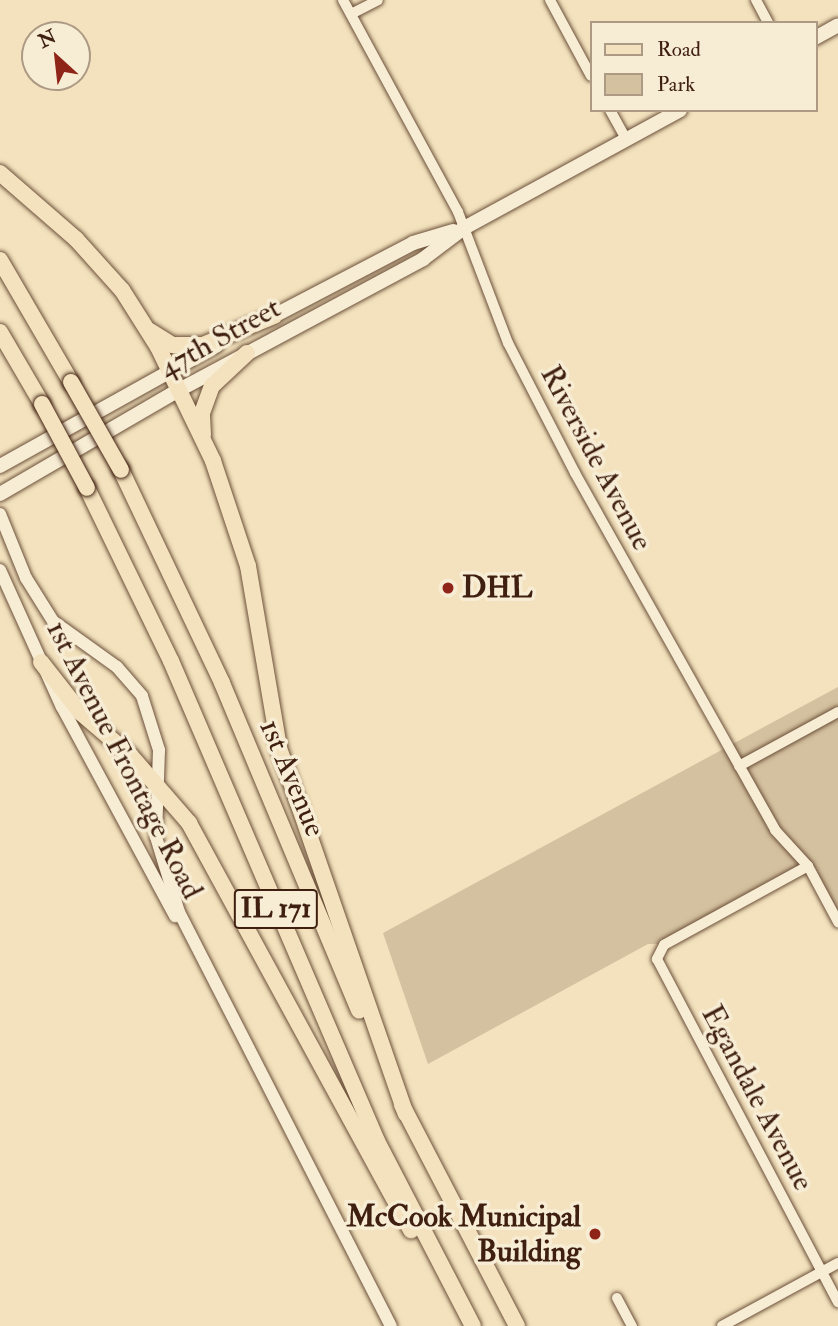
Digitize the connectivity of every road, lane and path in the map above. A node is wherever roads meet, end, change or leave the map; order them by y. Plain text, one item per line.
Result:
1 (343, 0) edge
2 (378, 0) edge
3 (550, 0) edge
4 (756, 0) edge
5 (351, 14) junction
6 (767, 21) edge
7 (838, 26) edge
8 (817, 37) edge
9 (590, 74) edge
10 (611, 112) edge
11 (676, 112) edge
12 (626, 139) junction
13 (0, 173) edge
14 (464, 228) junction
15 (0, 260) edge
16 (274, 316) junction
17 (147, 328) junction
18 (0, 332) edge
19 (247, 353) junction
20 (169, 370) junction
21 (179, 390) junction
22 (205, 444) junction
23 (0, 466) edge
24 (0, 494) edge
25 (0, 514) edge
26 (0, 570) edge
27 (41, 662) junction
28 (838, 712) edge
29 (739, 766) junction
30 (158, 785) junction
31 (808, 866) junction
32 (838, 922) edge
33 (206, 971) junction
34 (406, 1114) junction
35 (838, 1263) edge
36 (822, 1271) junction
37 (617, 1298) dead end
38 (838, 1302) edge
39 (391, 1326) edge
40 (472, 1326) edge
41 (517, 1326) edge
42 (632, 1326) edge
43 (722, 1326) edge

1 - 5 street, Riverside Avenue
2 - 5 street
3 - 9 street
4 - 6 street
5 - 14 street, Riverside Avenue
7 - 8 main road
10 - 12 street
11 - 12 main road, 47th Street
12 - 14 main road, 47th Street
13 - 17 main road
14 - 16 main road, 47th Street
14 - 19 main road, 47th Street
14 - 29 street, Riverside Avenue
15 - 34 main road, 1st Avenue / IL 171, bridge
16 - 17 main road
16 - 20 main road, 47th Street
17 - 20 main road
18 - 40 main road, IL 171, bridge
19 - 21 main road, 47th Street
19 - 22 main road
20 - 21 main road
20 - 23 main road, 47th Street
21 - 22 main road
21 - 24 main road, 47th Street
22 - 34 main road
25 - 30 street, 1st Avenue Frontage Road
26 - 27 street, 1st Avenue Frontage Road
27 - 30 main road
27 - 33 street, 1st Avenue Frontage Road
28 - 29 street
29 - 31 street, Riverside Avenue
30 - 33 street, 1st Avenue Frontage Road
30 - 40 main road
31 - 32 street, Riverside Avenue
31 - 36 street, Egandale Avenue
33 - 39 street, 1st Avenue Frontage Road
34 - 41 main road, 1st Avenue / IL 171
35 - 36 street
36 - 38 street, Egandale Avenue
36 - 43 street
37 - 42 street

